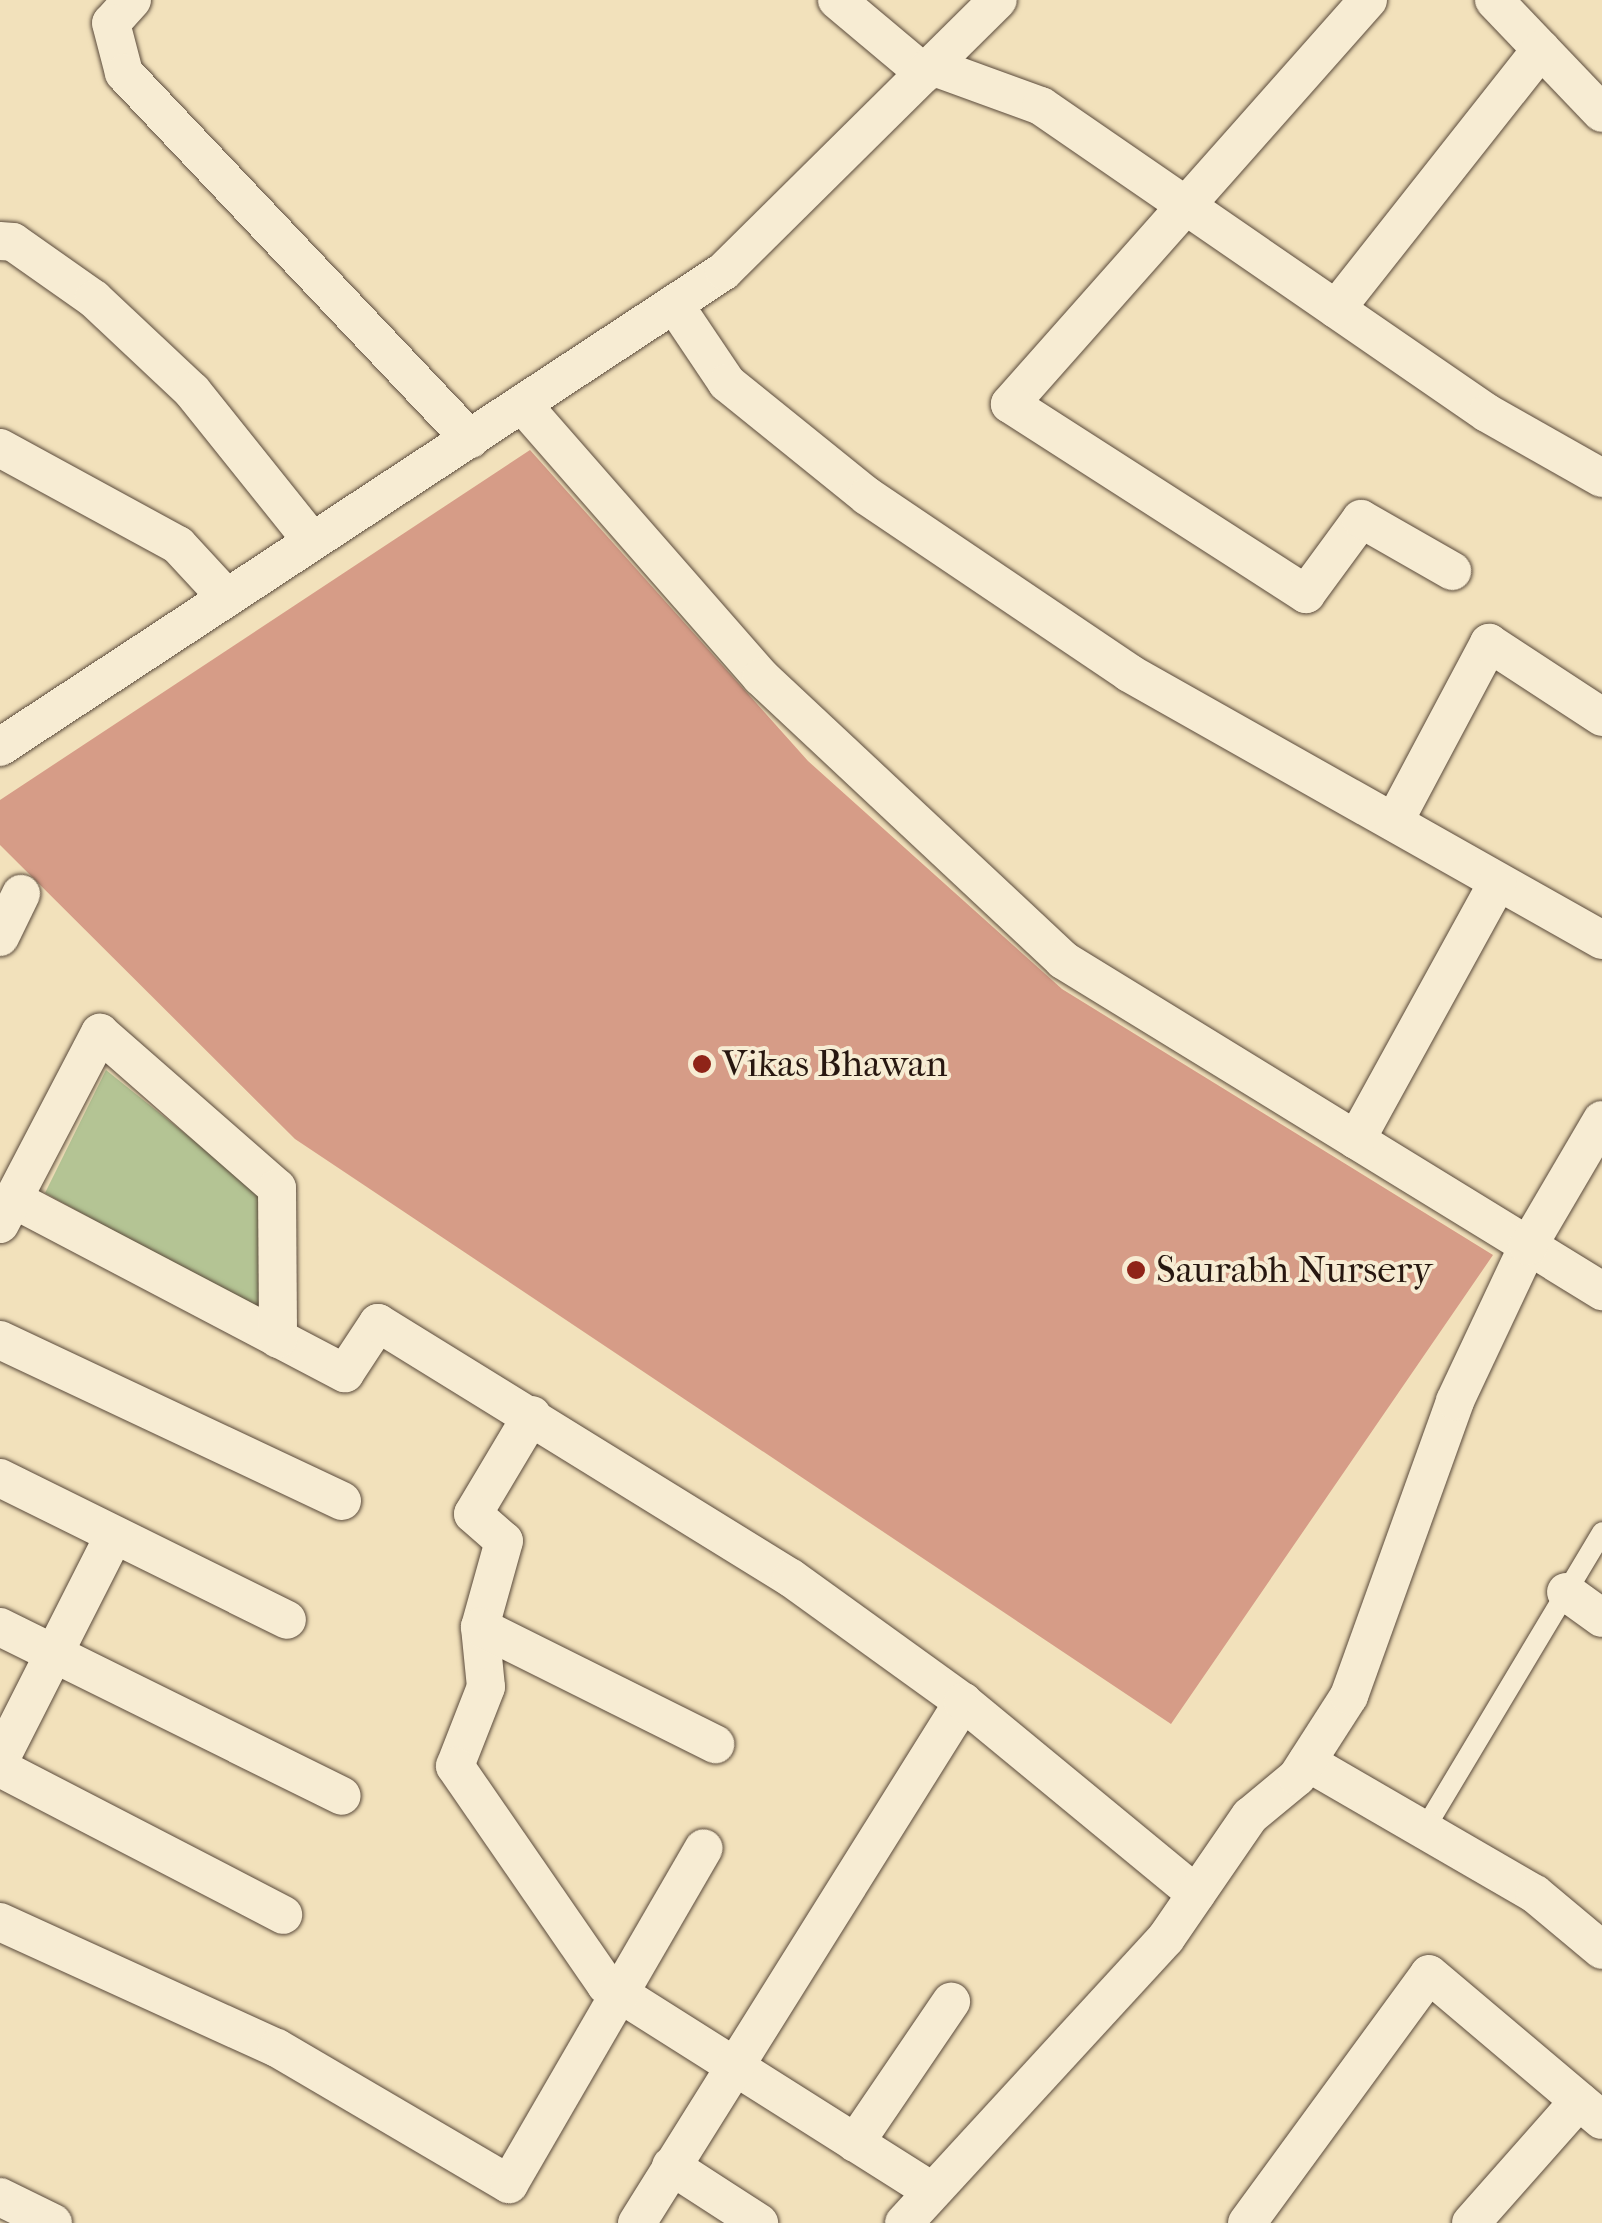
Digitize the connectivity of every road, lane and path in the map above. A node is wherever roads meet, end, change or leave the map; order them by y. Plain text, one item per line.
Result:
1 (132, 0) edge
2 (836, 0) edge
3 (998, 0) edge
4 (1368, 0) edge
5 (1494, 0) edge
6 (1541, 49) junction
7 (928, 70) junction
8 (1602, 113) edge
9 (1186, 206) junction
10 (0, 242) edge
11 (674, 304) junction
12 (1336, 309) junction
13 (522, 404) junction
14 (470, 439) junction
15 (0, 448) edge
16 (1602, 478) edge
17 (312, 541) junction
18 (1452, 571) dead end
19 (227, 598) junction
20 (1602, 717) edge
21 (0, 746) edge
22 (1394, 822) junction
23 (1498, 882) junction
24 (22, 894) dead end
25 (0, 937) edge
26 (1602, 940) edge
27 (1602, 1120) edge
28 (1356, 1140) junction
29 (6, 1212) edge
30 (1528, 1246) junction
31 (1602, 1291) edge
32 (278, 1338) junction
33 (0, 1340) edge
34 (532, 1415) junction
35 (0, 1478) edge
36 (342, 1502) dead end
37 (1602, 1532) edge
38 (114, 1534) junction
39 (1566, 1592) junction
40 (1602, 1618) edge
41 (287, 1620) dead end
42 (0, 1626) edge
43 (480, 1627) junction
44 (54, 1653) junction
45 (963, 1702) junction
46 (715, 1744) dead end
47 (0, 1760) edge
48 (1307, 1762) junction
49 (0, 1768) edge
50 (342, 1796) dead end
51 (1424, 1830) junction
52 (704, 1848) dead end
53 (1196, 1894) junction
54 (283, 1915) dead end
55 (0, 1922) edge
56 (1602, 1950) edge
57 (620, 1994) junction
58 (951, 2002) dead end
59 (732, 2064) junction
60 (1590, 2110) edge
61 (855, 2142) junction
62 (671, 2166) junction
63 (932, 2192) junction
64 (0, 2197) edge
65 (54, 2223) edge
66 (637, 2223) edge
67 (758, 2223) edge
68 (904, 2223) edge
69 (1247, 2223) edge
70 (1471, 2223) edge

1 - 14 street
2 - 7 street
3 - 7 street
4 - 9 street
5 - 6 street
6 - 8 street
6 - 12 street
7 - 9 street
7 - 11 street
9 - 12 street
9 - 18 street
10 - 17 street
11 - 13 street
11 - 22 street
12 - 16 street
13 - 14 street
13 - 28 street
14 - 17 street
15 - 19 street
17 - 19 street
19 - 21 street
20 - 22 street
22 - 23 street
23 - 26 street
23 - 28 street
24 - 25 street
27 - 30 street
28 - 30 street
29 - 32 street
29 - 32 street
30 - 31 street
30 - 48 street
32 - 34 street
33 - 36 street
34 - 43 street
34 - 45 street
35 - 38 street
37 - 39 lane
38 - 41 street
38 - 44 street
39 - 40 street
39 - 51 lane
42 - 44 street
43 - 46 street
43 - 57 street
44 - 47 street
44 - 50 street
45 - 53 street
45 - 59 street
48 - 51 street
48 - 53 street
49 - 54 street
51 - 56 street
52 - 57 street
53 - 63 street
55 - 57 street
57 - 59 street
58 - 61 street
59 - 61 street
59 - 62 street
60 - 69 street
60 - 70 street
61 - 63 street
62 - 66 street
62 - 67 street
63 - 68 street
64 - 65 street

